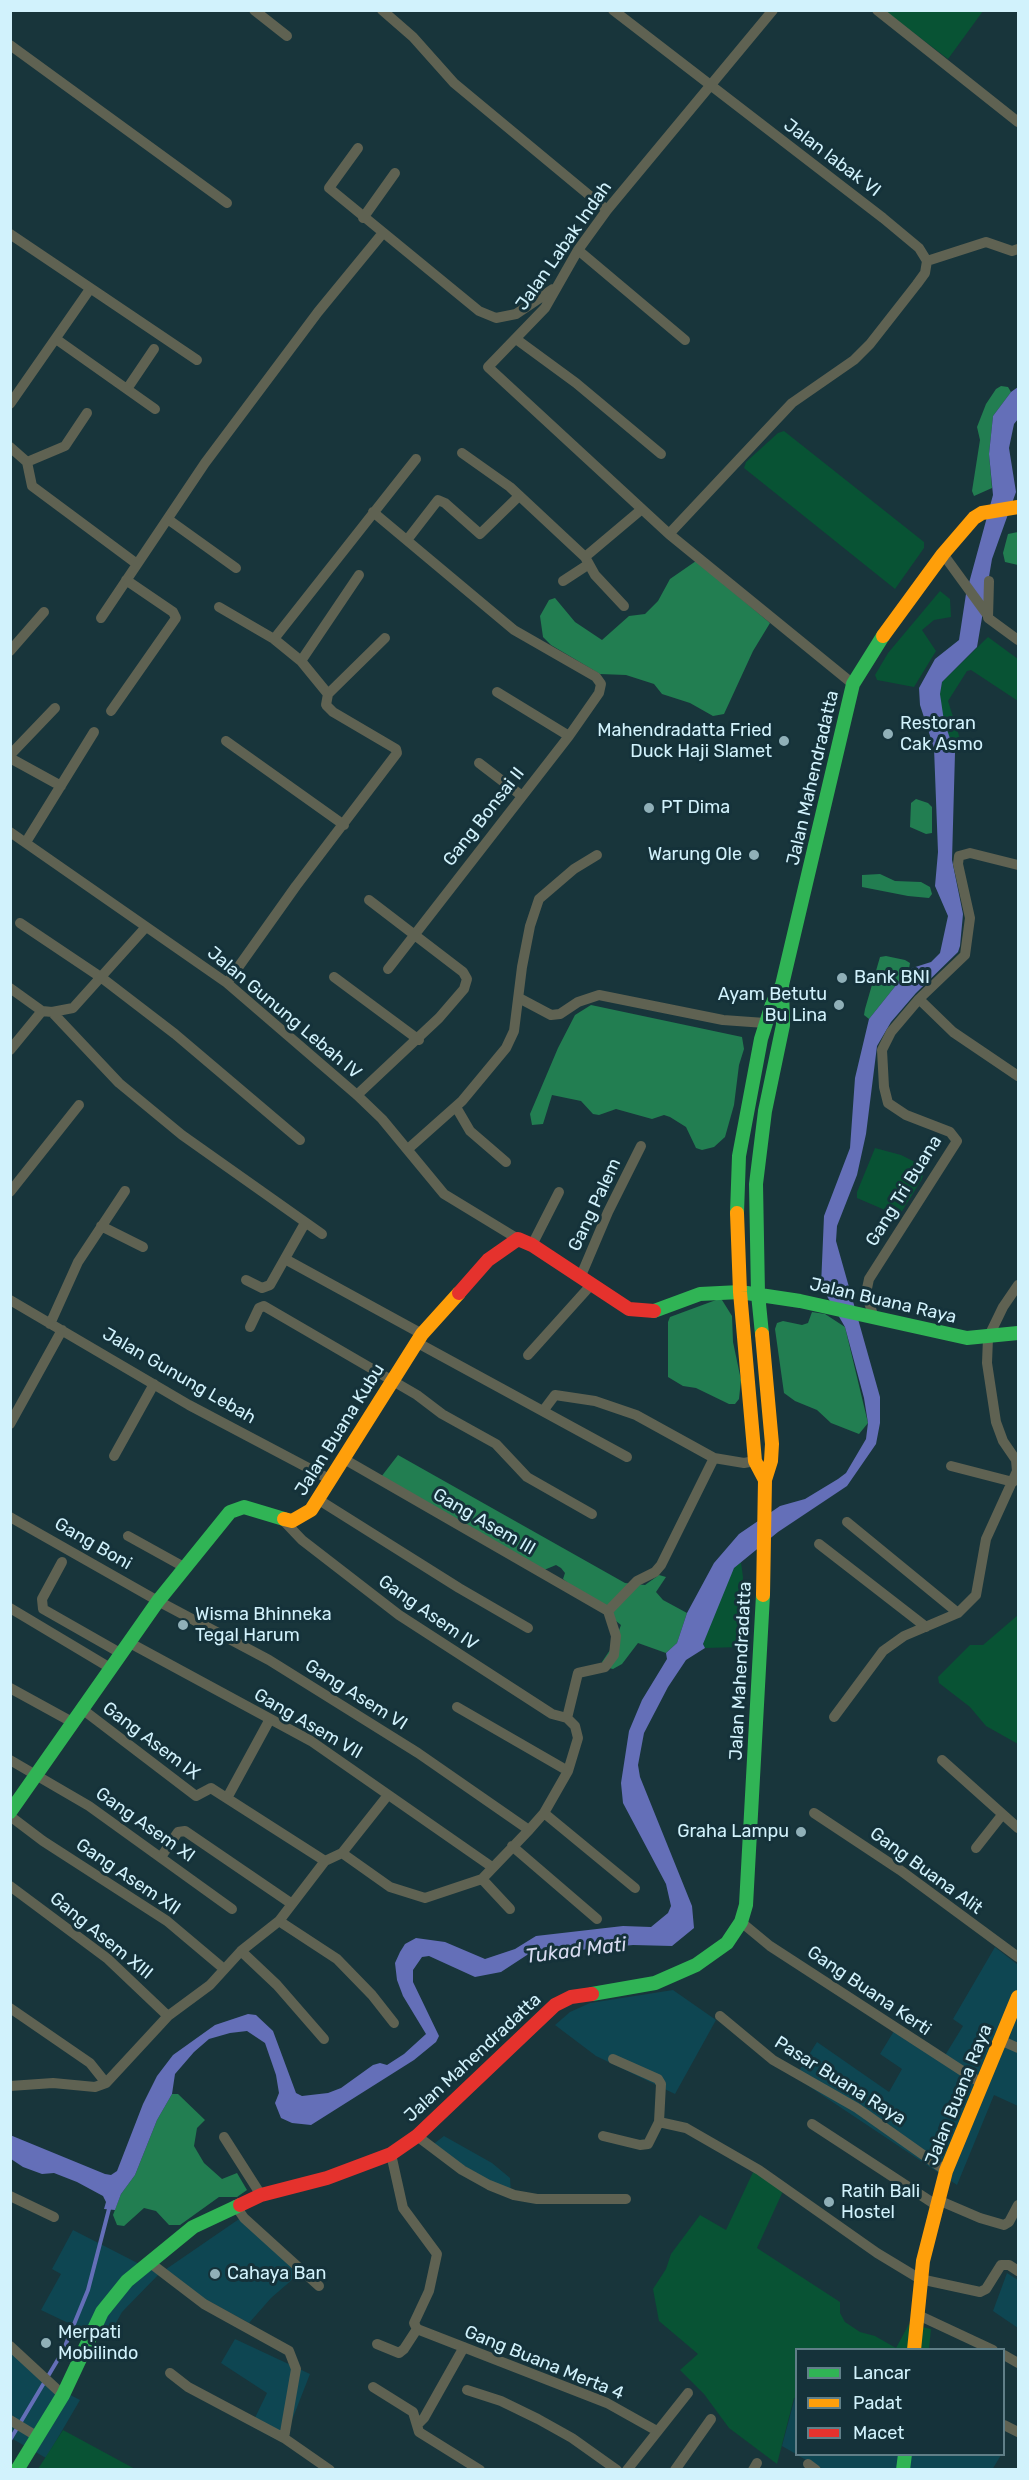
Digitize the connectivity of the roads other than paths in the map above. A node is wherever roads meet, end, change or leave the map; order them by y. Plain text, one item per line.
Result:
1 (254, 10) edge
2 (382, 10) edge
3 (613, 10) edge
4 (773, 10) edge
5 (877, 10) edge
6 (287, 36) dead end
7 (10, 45) edge
8 (711, 86) junction
9 (1018, 122) edge
10 (358, 148) dead end
11 (395, 173) dead end
12 (227, 203) dead end
13 (607, 210) junction
14 (363, 218) junction
15 (10, 234) edge
16 (382, 234) junction
17 (1018, 249) edge
18 (578, 250) junction
19 (927, 261) junction
20 (556, 287) junction
21 (90, 289) junction
22 (56, 339) junction
23 (516, 339) junction
24 (685, 340) dead end
25 (154, 350) dead end
26 (197, 360) dead end
27 (127, 389) junction
28 (10, 404) edge
29 (155, 408) dead end
30 (87, 413) dead end
31 (10, 447) edge
32 (462, 453) dead end
33 (661, 454) dead end
34 (416, 459) dead end
35 (27, 462) junction
36 (519, 495) junction
37 (1018, 507) edge
38 (642, 509) junction
39 (373, 512) junction
40 (169, 520) junction
41 (669, 534) junction
42 (407, 540) junction
43 (943, 554) junction
44 (587, 560) junction
45 (137, 564) junction
46 (236, 568) dead end
47 (359, 575) dead end
48 (126, 580) junction
49 (563, 581) dead end
50 (988, 581) dead end
51 (624, 606) dead end
52 (219, 607) dead end
53 (984, 610) junction
54 (44, 612) dead end
55 (101, 618) dead end
56 (385, 638) dead end
57 (274, 639) junction
58 (1018, 640) edge
59 (10, 651) edge
60 (301, 661) junction
61 (853, 684) junction
62 (497, 692) dead end
63 (328, 694) junction
64 (55, 708) dead end
65 (111, 711) dead end
66 (94, 732) dead end
67 (569, 736) junction
68 (226, 741) dead end
69 (10, 756) edge
70 (479, 763) dead end
71 (61, 786) junction
72 (522, 796) junction
73 (344, 825) junction
74 (10, 832) edge
75 (26, 842) junction
76 (597, 855) dead end
77 (1018, 865) edge
78 (369, 900) dead end
79 (20, 923) dead end
80 (146, 928) junction
81 (413, 936) junction
82 (388, 969) dead end
83 (334, 977) dead end
84 (102, 978) junction
85 (227, 983) junction
86 (783, 985) junction
87 (10, 988) edge
88 (519, 998) junction
89 (919, 999) junction
90 (47, 1012) junction
91 (765, 1023) junction
92 (419, 1040) junction
93 (10, 1050) edge
94 (1018, 1076) edge
95 (357, 1095) junction
96 (79, 1105) dead end
97 (456, 1107) junction
98 (300, 1140) dead end
99 (641, 1146) dead end
100 (408, 1149) junction
101 (506, 1162) dead end
102 (125, 1191) dead end
103 (10, 1192) edge
104 (559, 1192) dead end
105 (305, 1223) junction
106 (101, 1226) junction
107 (322, 1234) dead end
108 (518, 1239) junction
109 (532, 1245) junction
110 (143, 1247) dead end
111 (285, 1259) junction
112 (246, 1280) dead end
113 (586, 1282) junction
114 (1018, 1285) edge
115 (740, 1292) junction
116 (758, 1294) junction
117 (10, 1300) edge
118 (871, 1317) junction
119 (50, 1324) junction
120 (250, 1327) dead end
121 (62, 1330) junction
122 (1018, 1333) edge
123 (419, 1338) junction
124 (988, 1338) junction
125 (528, 1355) dead end
126 (391, 1382) junction
127 (154, 1384) junction
128 (543, 1411) junction
129 (10, 1424) edge
130 (114, 1456) dead end
131 (627, 1457) dead end
132 (714, 1458) junction
133 (344, 1460) junction
134 (755, 1461) junction
135 (951, 1466) dead end
136 (332, 1480) junction
137 (1013, 1482) junction
138 (765, 1486) junction
139 (319, 1500) junction
140 (592, 1514) dead end
141 (10, 1516) edge
142 (282, 1520) junction
143 (847, 1522) dead end
144 (128, 1536) dead end
145 (819, 1544) dead end
146 (62, 1562) dead end
147 (184, 1567) junction
148 (158, 1601) junction
149 (10, 1608) edge
150 (608, 1611) junction
151 (958, 1613) junction
152 (926, 1627) junction
153 (528, 1628) dead end
154 (126, 1649) junction
155 (111, 1669) junction
156 (10, 1688) edge
157 (457, 1707) dead end
158 (82, 1709) junction
159 (834, 1717) dead end
160 (567, 1718) junction
161 (270, 1719) junction
162 (72, 1722) junction
163 (10, 1760) edge
164 (942, 1760) dead end
165 (568, 1771) junction
166 (35, 1774) junction
167 (388, 1795) junction
168 (227, 1798) junction
169 (544, 1813) junction
170 (814, 1813) dead end
171 (10, 1814) edge
172 (1002, 1815) junction
173 (1018, 1828) edge
174 (529, 1830) junction
175 (512, 1846) junction
176 (976, 1848) dead end
177 (342, 1853) junction
178 (161, 1857) junction
179 (326, 1861) junction
180 (492, 1867) junction
181 (482, 1879) junction
182 (10, 1886) edge
183 (635, 1888) dead end
184 (292, 1904) junction
185 (232, 1909) dead end
186 (510, 1909) dead end
187 (597, 1919) dead end
188 (279, 1921) junction
189 (741, 1922) junction
190 (241, 1952) junction
191 (1018, 1957) edge
192 (224, 1969) junction
193 (1018, 1997) edge
194 (10, 2008) edge
195 (168, 2016) junction
196 (720, 2016) dead end
197 (394, 2022) dead end
198 (324, 2039) dead end
199 (1000, 2040) junction
200 (1018, 2048) edge
201 (613, 2059) dead end
202 (106, 2083) junction
203 (981, 2083) junction
204 (10, 2086) edge
205 (659, 2122) junction
206 (812, 2124) dead end
207 (417, 2136) junction
208 (603, 2136) dead end
209 (224, 2138) dead end
210 (391, 2154) junction
211 (946, 2170) junction
212 (261, 2195) junction
213 (10, 2196) edge
214 (626, 2199) dead end
215 (937, 2202) junction
216 (235, 2205) junction
217 (1018, 2205) edge
218 (54, 2217) dead end
219 (149, 2262) junction
220 (1018, 2271) edge
221 (920, 2279) junction
222 (319, 2286) dead end
223 (916, 2314) junction
224 (417, 2329) junction
225 (378, 2344) dead end
226 (10, 2346) edge
227 (464, 2347) junction
228 (914, 2348) edge
229 (991, 2348) edge
230 (170, 2373) dead end
231 (372, 2387) dead end
232 (467, 2390) dead end
233 (688, 2393) dead end
234 (63, 2396) junction
235 (711, 2419) dead end
236 (10, 2420) edge
237 (418, 2424) junction
238 (657, 2431) junction
239 (38, 2437) junction
240 (284, 2438) junction
241 (18, 2469) edge
242 (330, 2469) edge
243 (480, 2469) edge
244 (617, 2469) edge
245 (627, 2469) edge
246 (675, 2469) edge

1 - 6 street
2 - 13 street
3 - 8 street, Jalan labak VI
4 - 8 street, Jalan Labak Indah
5 - 9 street
7 - 12 street
8 - 13 street, Jalan Labak Indah
8 - 19 street, Jalan labak VI
10 - 14 street
11 - 14 street
13 - 18 street, Jalan Labak Indah
14 - 16 street
15 - 21 street
16 - 20 street
16 - 40 street
17 - 19 street
18 - 20 street, Jalan Labak Indah
18 - 24 street
19 - 41 street
20 - 23 street, Jalan Labak Indah
21 - 22 street
21 - 26 street
22 - 27 street
22 - 28 street
23 - 33 street
23 - 38 street, Jalan Labak Indah
25 - 27 street
27 - 29 street
30 - 35 street
31 - 35 street
32 - 36 street
34 - 39 street
35 - 45 street
36 - 42 street
36 - 44 street
37 - 43 main road, Jalan Mahendradatta
38 - 41 street
38 - 44 street
39 - 42 street
39 - 57 street
40 - 45 street
40 - 46 street
41 - 61 street
42 - 67 street, Gang Bonsai II
43 - 53 street
43 - 61 main road, Jalan Mahendradatta
44 - 49 street
44 - 51 street
45 - 48 street
47 - 60 street
48 - 55 street
48 - 65 street
50 - 53 street
52 - 57 street
53 - 58 street
54 - 59 street
56 - 63 street
57 - 60 street
60 - 63 street
61 - 86 main road, Jalan Mahendradatta
62 - 67 street
63 - 73 street
64 - 69 street
66 - 71 street
67 - 72 street, Gang Bonsai II
68 - 73 street
69 - 71 street
70 - 72 street
71 - 75 street
72 - 81 street, Gang Bonsai II
73 - 85 street
74 - 75 street, Jalan Gunung Lebah IV
75 - 80 street, Jalan Gunung Lebah IV
76 - 88 street
77 - 89 street, Gang Tri Buana
78 - 81 street
79 - 84 street
80 - 84 street
80 - 85 street, Jalan Gunung Lebah IV
81 - 82 street, Gang Bonsai II
81 - 92 street
83 - 92 street
84 - 90 street
84 - 98 street
85 - 95 street, Jalan Gunung Lebah IV
86 - 91 main road, Jalan Mahendradatta
86 - 116 main road, Jalan Mahendradatta
87 - 90 street
88 - 91 street
88 - 97 street
89 - 94 street
89 - 118 street, Gang Tri Buana
90 - 93 street
90 - 105 street
91 - 115 main road, Jalan Mahendradatta
92 - 95 street
95 - 100 street, Jalan Gunung Lebah IV
96 - 103 street
97 - 100 street
97 - 101 street
99 - 113 street, Gang Palem
100 - 108 street, Jalan Gunung Lebah IV
102 - 106 street
104 - 109 street
105 - 107 street
105 - 111 street
106 - 110 street
106 - 119 street
108 - 109 main road
108 - 123 main road, Jalan Buana Kubu
109 - 113 main road
111 - 112 street
111 - 123 street
113 - 115 main road
113 - 125 street, Gang Palem
114 - 124 street
115 - 116 main road, Jalan Buana Raya
115 - 134 main road, Jalan Mahendradatta
116 - 118 main road, Jalan Buana Raya
116 - 138 main road, Jalan Mahendradatta
117 - 119 street, Jalan Gunung Lebah
118 - 124 main road, Jalan Buana Raya
119 - 121 street, Jalan Gunung Lebah
120 - 126 street
121 - 127 street, Jalan Gunung Lebah
121 - 129 street
122 - 124 main road, Jalan Buana Raya
123 - 126 main road, Jalan Buana Kubu
123 - 128 street
124 - 137 street
126 - 133 main road, Jalan Buana Kubu
126 - 140 street
127 - 130 street
127 - 136 street, Jalan Gunung Lebah
128 - 131 street
128 - 132 street
132 - 134 street
132 - 150 street
133 - 136 main road, Jalan Buana Kubu
133 - 150 street, Gang Asem III
134 - 138 main road, Jalan Mahendradatta
135 - 137 street
136 - 139 main road, Jalan Buana Kubu
137 - 151 street
138 - 189 main road, Jalan Mahendradatta
139 - 142 main road, Jalan Buana Kubu
139 - 153 street
141 - 148 street, Gang Boni
142 - 147 main road
142 - 160 street, Gang Asem IV
143 - 151 street
144 - 147 street
145 - 152 street
146 - 154 street, Gang Asem VII
147 - 148 main road
148 - 154 main road
148 - 174 street, Gang Asem VI
149 - 155 street
150 - 160 street
151 - 152 street
152 - 159 street
154 - 155 main road
154 - 161 street, Gang Asem VII
155 - 158 main road
156 - 162 street
157 - 165 street
158 - 162 main road
158 - 168 street, Gang Asem IX
160 - 165 street
161 - 167 street, Gang Asem VII
161 - 168 street
162 - 166 main road
163 - 166 street, Gang Asem XI
164 - 172 street
165 - 169 street
166 - 171 main road
166 - 178 street, Gang Asem XI
167 - 177 street
167 - 180 street, Gang Asem VII
168 - 179 street
169 - 174 street
169 - 183 street
170 - 191 street, Gang Buana Alit
171 - 192 street, Gang Asem XII
172 - 173 street
172 - 176 street
174 - 175 street
175 - 180 street
175 - 187 street
177 - 179 street
177 - 181 street
178 - 184 street
178 - 185 street, Gang Asem XI
179 - 184 street
180 - 181 street
181 - 186 street
182 - 195 street, Gang Asem XIII
184 - 188 street
188 - 190 street
188 - 197 street
189 - 203 street, Gang Buana Kerti
189 - 207 main road, Jalan Mahendradatta
190 - 192 street
190 - 198 street
192 - 195 street
193 - 199 main road, Jalan Buana Raya
194 - 202 street
195 - 202 street
196 - 211 street, Pasar Buana Raya
199 - 200 street
199 - 203 main road, Jalan Buana Raya
201 - 205 street
202 - 204 street
203 - 211 main road, Jalan Buana Raya
205 - 208 street
205 - 221 street
206 - 215 street
207 - 210 main road, Jalan Mahendradatta
207 - 214 street
209 - 212 street
210 - 212 main road, Jalan Mahendradatta
210 - 224 street
211 - 215 main road, Jalan Buana Raya
212 - 216 main road, Jalan Mahendradatta
213 - 218 street
215 - 217 street
215 - 221 main road, Jalan Buana Raya
216 - 219 main road, Jalan Mahendradatta
216 - 222 street
219 - 234 main road, Jalan Mahendradatta
219 - 240 street
220 - 221 street
221 - 223 main road, Jalan Buana Raya
223 - 228 main road, Jalan Buana Raya
223 - 229 street
224 - 225 street
224 - 227 street, Gang Buana Merta 4
226 - 234 street
227 - 237 street
227 - 238 street, Gang Buana Merta 4
230 - 240 street
231 - 237 street
232 - 244 street
233 - 238 street
234 - 239 main road, Jalan Mahendradatta
235 - 246 street
236 - 239 street
237 - 243 street
238 - 245 street
239 - 241 main road, Jalan Mahendradatta
240 - 242 street

